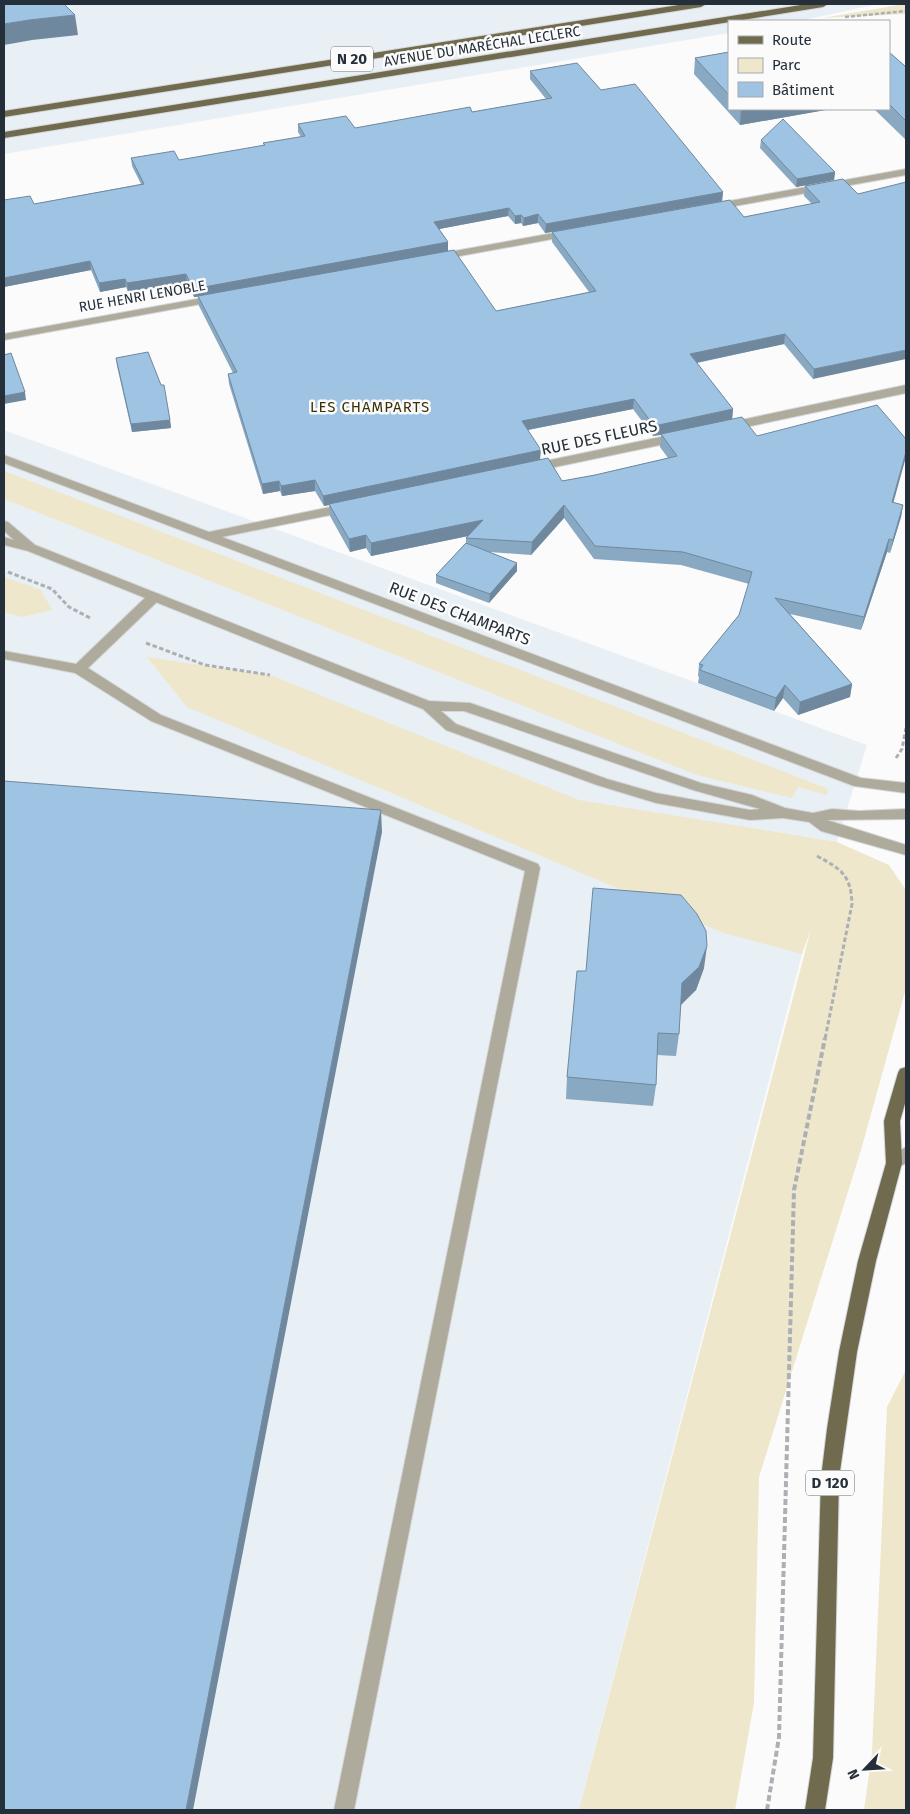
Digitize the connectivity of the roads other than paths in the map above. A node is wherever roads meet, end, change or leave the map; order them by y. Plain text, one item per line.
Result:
1 (701, 4) edge
2 (823, 4) edge
3 (4, 114) edge
4 (4, 135) edge
5 (906, 172) edge
6 (700, 210) edge
7 (582, 231) edge
8 (426, 260) edge
9 (229, 296) edge
10 (4, 337) edge
11 (906, 389) edge
12 (713, 430) edge
13 (693, 434) edge
14 (4, 459) edge
15 (519, 471) edge
16 (364, 504) edge
17 (4, 525) edge
18 (210, 536) junction
19 (4, 541) edge
20 (32, 548) junction
21 (154, 597) junction
22 (4, 655) edge
23 (80, 669) junction
24 (428, 706) junction
25 (906, 788) edge
26 (783, 813) junction
27 (906, 814) edge
28 (813, 818) junction
29 (906, 850) edge
30 (906, 1073) edge
31 (906, 1147) edge
32 (900, 1158) edge
33 (344, 1810) edge
34 (815, 1810) edge

1 - 3 main road, AVENUE DU MARÉCHAL LECLERC / N 20
2 - 4 main road, AVENUE DU MARÉCHAL LECLERC / N 20
5 - 6 street
7 - 8 street
9 - 10 street, RUE HENRI LENOBLE
11 - 12 street
13 - 15 street, RUE DES FLEURS
14 - 18 street, RUE DES CHAMPARTS
16 - 18 street
17 - 20 street
18 - 25 street, RUE DES CHAMPARTS
19 - 20 street
20 - 21 street
21 - 23 street
21 - 24 street
22 - 23 street
23 - 33 street
24 - 26 street
24 - 26 street
26 - 28 street
27 - 28 street
28 - 29 street
30 - 32 main road
31 - 32 main road, D 120
32 - 34 main road, D 120

